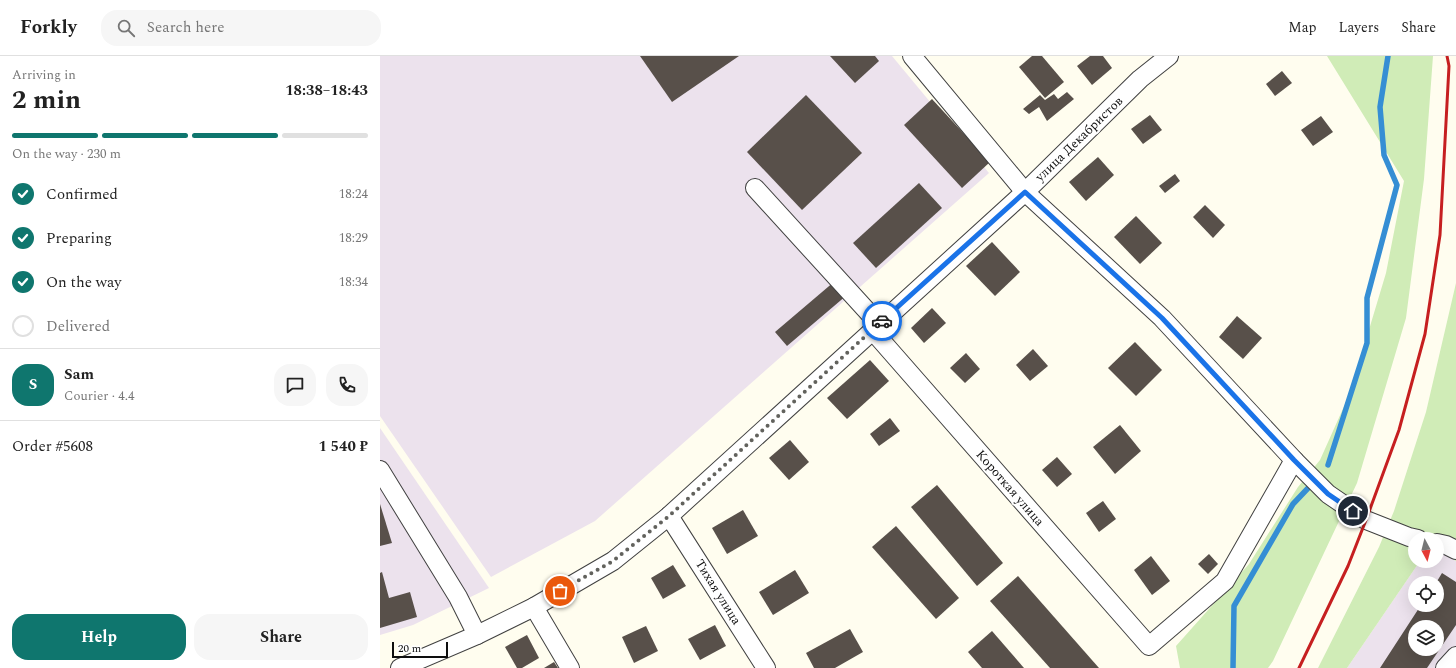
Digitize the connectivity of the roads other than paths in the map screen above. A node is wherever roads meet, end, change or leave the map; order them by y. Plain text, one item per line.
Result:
1 (912, 56) edge
2 (1169, 56) edge
3 (755, 188) dead end
4 (1025, 192) junction
5 (875, 327) junction
6 (1294, 460) junction
7 (380, 470) edge
8 (669, 516) junction
9 (1408, 537) edge
10 (1444, 545) edge
11 (1456, 550) edge
12 (534, 607) junction
13 (477, 634) junction
14 (1456, 656) edge
15 (763, 667) edge
16 (400, 668) edge
17 (570, 668) edge
18 (1445, 668) edge

1 - 4 street
2 - 4 street, улица Декабристов
3 - 5 street, Короткая улица
4 - 5 street, улица Декабристов
4 - 6 street
5 - 6 street, Короткая улица
5 - 8 street, улица Декабристов
6 - 9 street
7 - 13 street
8 - 12 street, улица Декабристов
8 - 15 street, Тихая улица
10 - 11 street
12 - 13 street, улица Декабристов
12 - 17 street
13 - 16 street, улица Декабристов
14 - 18 street

